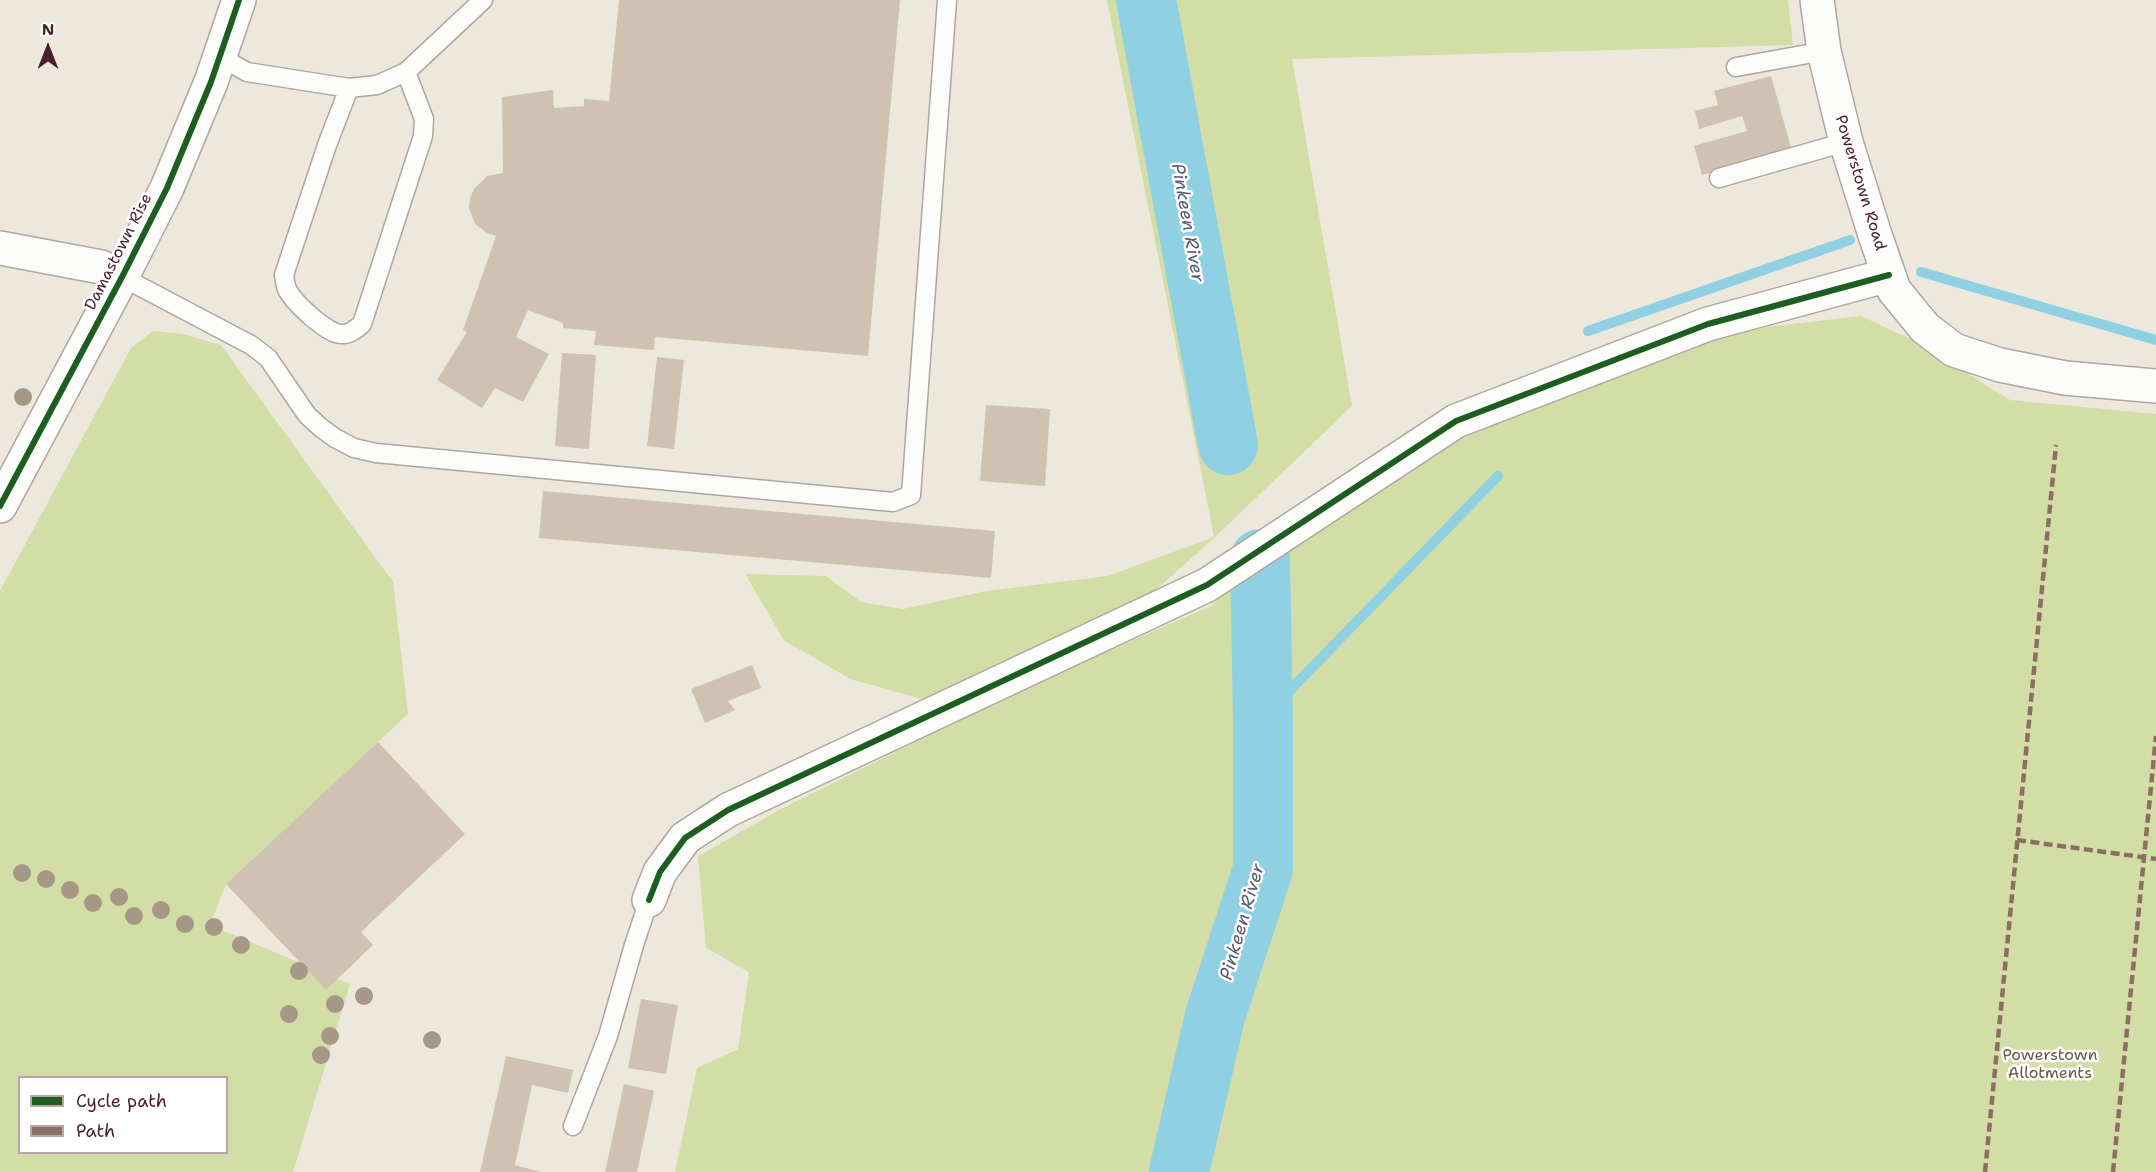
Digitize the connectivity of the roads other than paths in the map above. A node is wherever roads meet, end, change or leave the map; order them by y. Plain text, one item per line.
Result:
1 (239, 0) edge
2 (483, 0) edge
3 (947, 0) edge
4 (1817, 0) edge
5 (1824, 51) junction
6 (220, 57) junction
7 (1736, 67) dead end
8 (406, 72) junction
9 (349, 88) junction
10 (1846, 142) junction
11 (1719, 178) dead end
12 (0, 248) edge
13 (1888, 274) junction
14 (122, 277) junction
15 (2156, 386) edge
16 (0, 506) edge
17 (650, 900) joint
18 (573, 1126) dead end

1 - 6 street, Damastown Rise
2 - 8 lane
3 - 14 lane
4 - 5 street, Powerstown Road
5 - 7 lane
5 - 10 street, Powerstown Road
6 - 9 lane
6 - 14 street, Damastown Rise
8 - 9 lane
8 - 9 lane
10 - 11 lane
10 - 13 street, Powerstown Road
12 - 14 street
13 - 15 street, Powerstown Road
13 - 17 street
14 - 16 street, Damastown Rise
17 - 18 lane

